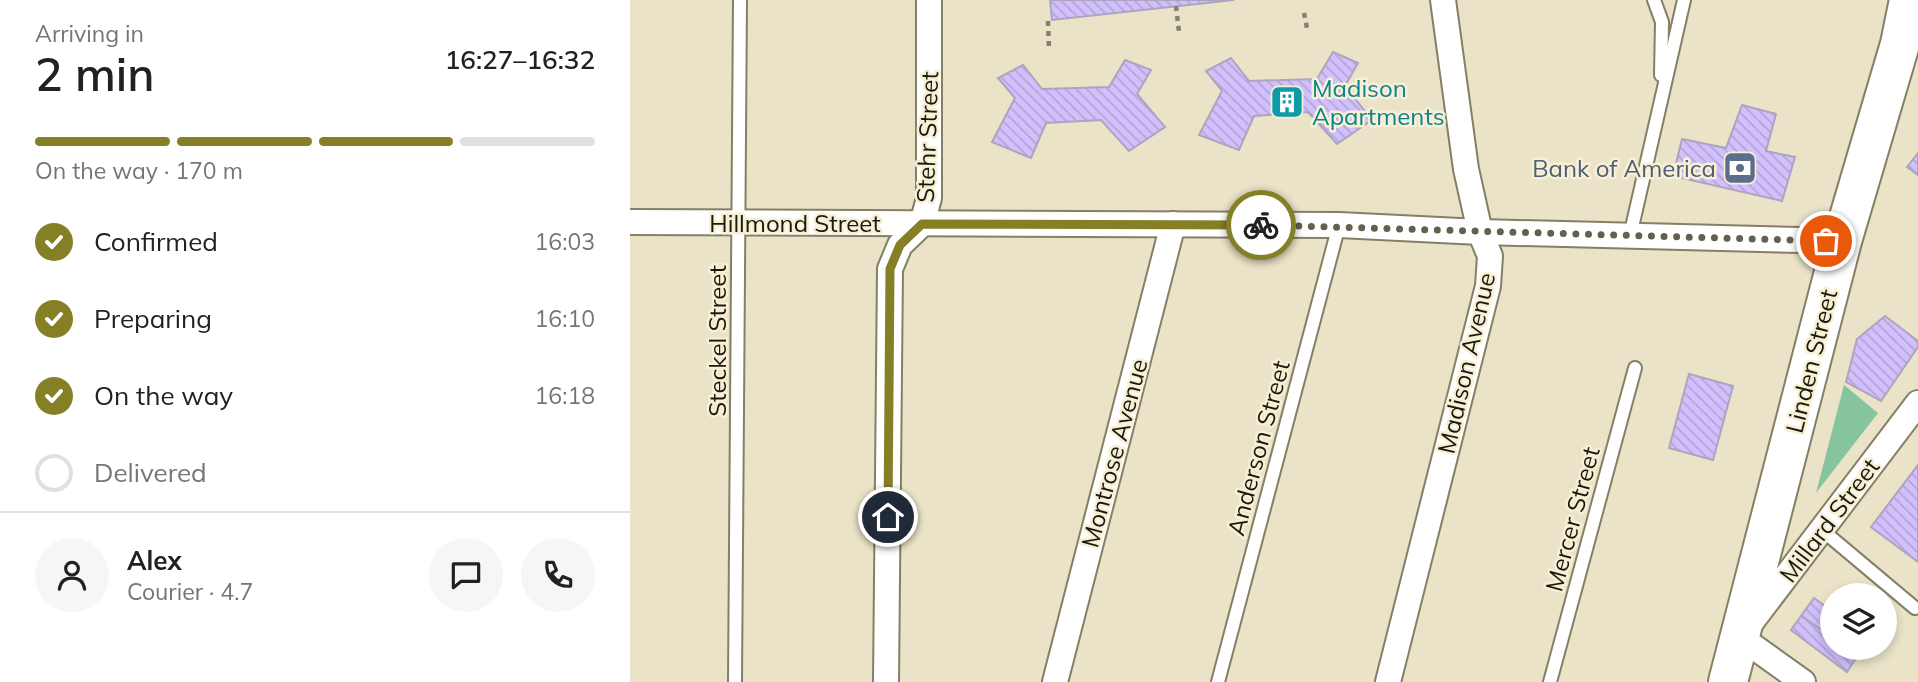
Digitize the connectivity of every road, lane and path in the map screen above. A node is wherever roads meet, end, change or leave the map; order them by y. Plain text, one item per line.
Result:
1 (740, 0) edge
2 (929, 0) edge
3 (1443, 0) edge
4 (1654, 0) edge
5 (1684, 0) edge
6 (1909, 0) edge
7 (1177, 6) dead end
8 (1304, 13) dead end
9 (1048, 21) dead end
10 (1307, 28) dead end
11 (1179, 32) dead end
12 (1049, 50) dead end
13 (1909, 50) edge
14 (1660, 99) junction
15 (630, 222) edge
16 (739, 222) junction
17 (922, 224) junction
18 (1173, 224) junction
19 (1339, 225) junction
20 (1480, 232) junction
21 (1630, 236) junction
22 (1842, 241) junction
23 (1635, 368) dead end
24 (1918, 403) edge
25 (1822, 530) junction
26 (1915, 608) dead end
27 (1740, 637) junction
28 (735, 682) edge
29 (886, 682) edge
30 (1055, 682) edge
31 (1218, 682) edge
32 (1388, 682) edge
33 (1550, 682) edge
34 (1728, 682) edge
35 (1802, 682) edge

1 - 16 lane, Steckel Street
2 - 17 street, Stehr Street
3 - 20 street, Madison Avenue
4 - 14 lane
5 - 14 lane
6 - 13 main road, Linden Street
7 - 11 path
8 - 10 path
9 - 12 path
13 - 22 main road, Linden Street
14 - 21 lane
15 - 16 street, Hillmond Street
16 - 17 street, Hillmond Street
16 - 28 lane, Steckel Street
17 - 18 street, Hillmond Street
17 - 29 street, Stehr Street
18 - 19 street, Hillmond Street
18 - 30 street, Montrose Avenue
19 - 20 street, Hillmond Street
19 - 31 lane, Anderson Street
20 - 21 street, Hillmond Street
20 - 32 street, Madison Avenue
21 - 22 street, Hillmond Street
22 - 27 main road, Linden Street
23 - 33 lane, Mercer Street
24 - 25 street, Millard Street
25 - 26 lane
25 - 27 street, Millard Street
27 - 34 main road, Linden Street
27 - 35 street

